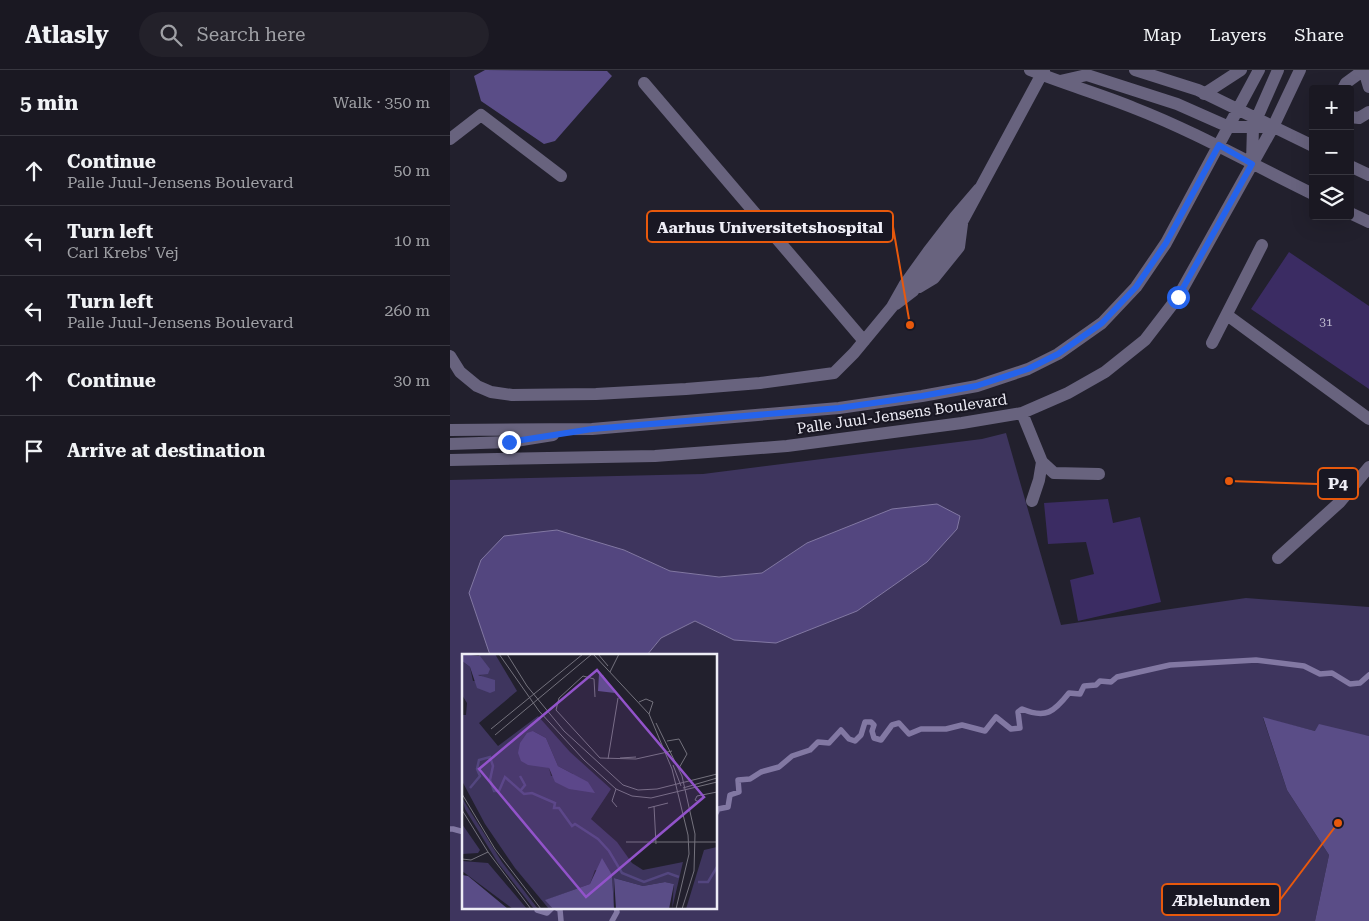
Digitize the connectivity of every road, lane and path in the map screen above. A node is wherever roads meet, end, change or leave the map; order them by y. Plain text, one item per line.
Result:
1 (1135, 70) edge
2 (1241, 70) edge
3 (1259, 70) edge
4 (1278, 70) edge
5 (1300, 70) edge
6 (1364, 70) edge
7 (1039, 72) edge
8 (1154, 73) edge
9 (1059, 81) junction
10 (644, 83) dead end
11 (1345, 85) edge
12 (1369, 86) edge
13 (1204, 94) junction
14 (1238, 110) junction
15 (1369, 112) edge
16 (1354, 117) edge
17 (1254, 123) junction
18 (1229, 127) junction
19 (1273, 127) junction
20 (450, 139) edge
21 (1309, 144) edge
22 (1219, 145) junction
23 (1252, 164) junction
24 (1354, 168) edge
25 (1369, 175) edge
26 (561, 176) dead end
27 (1309, 192) edge
28 (1354, 215) edge
29 (958, 219) junction
30 (1369, 222) edge
31 (1262, 245) dead end
32 (909, 288) junction
33 (1227, 315) junction
34 (864, 341) junction
35 (1212, 343) dead end
36 (450, 356) edge
37 (1022, 413) junction
38 (1369, 419) edge
39 (592, 429) junction
40 (450, 430) edge
41 (450, 444) edge
42 (450, 460) edge
43 (1042, 462) junction
44 (1369, 467) edge
45 (1099, 474) dead end
46 (1032, 501) dead end
47 (1278, 558) dead end

1 - 8 street
2 - 13 street
3 - 14 street, Palle Juul-Jensens Boulevard
4 - 17 street
5 - 19 street, Palle Juul-Jensens Boulevard
6 - 11 street
6 - 12 street
7 - 9 street
7 - 29 street
8 - 13 street
9 - 18 street
9 - 22 street
10 - 34 street
13 - 14 street
14 - 17 street
14 - 18 street, Palle Juul-Jensens Boulevard
15 - 16 street
17 - 18 street
17 - 19 street
17 - 23 street
18 - 22 street, Palle Juul-Jensens Boulevard
19 - 21 street
19 - 23 street, Palle Juul-Jensens Boulevard
20 - 26 street
22 - 23 street
22 - 39 street, Palle Juul-Jensens Boulevard
23 - 27 street
23 - 37 street, Palle Juul-Jensens Boulevard
24 - 25 street
28 - 30 street
29 - 32 street
29 - 32 street
31 - 33 street
32 - 34 street
33 - 35 street
33 - 38 street
34 - 36 street
37 - 42 street, Palle Juul-Jensens Boulevard
37 - 43 street
39 - 40 street, Palle Juul-Jensens Boulevard
39 - 41 street
43 - 45 street
43 - 46 street
44 - 47 street

